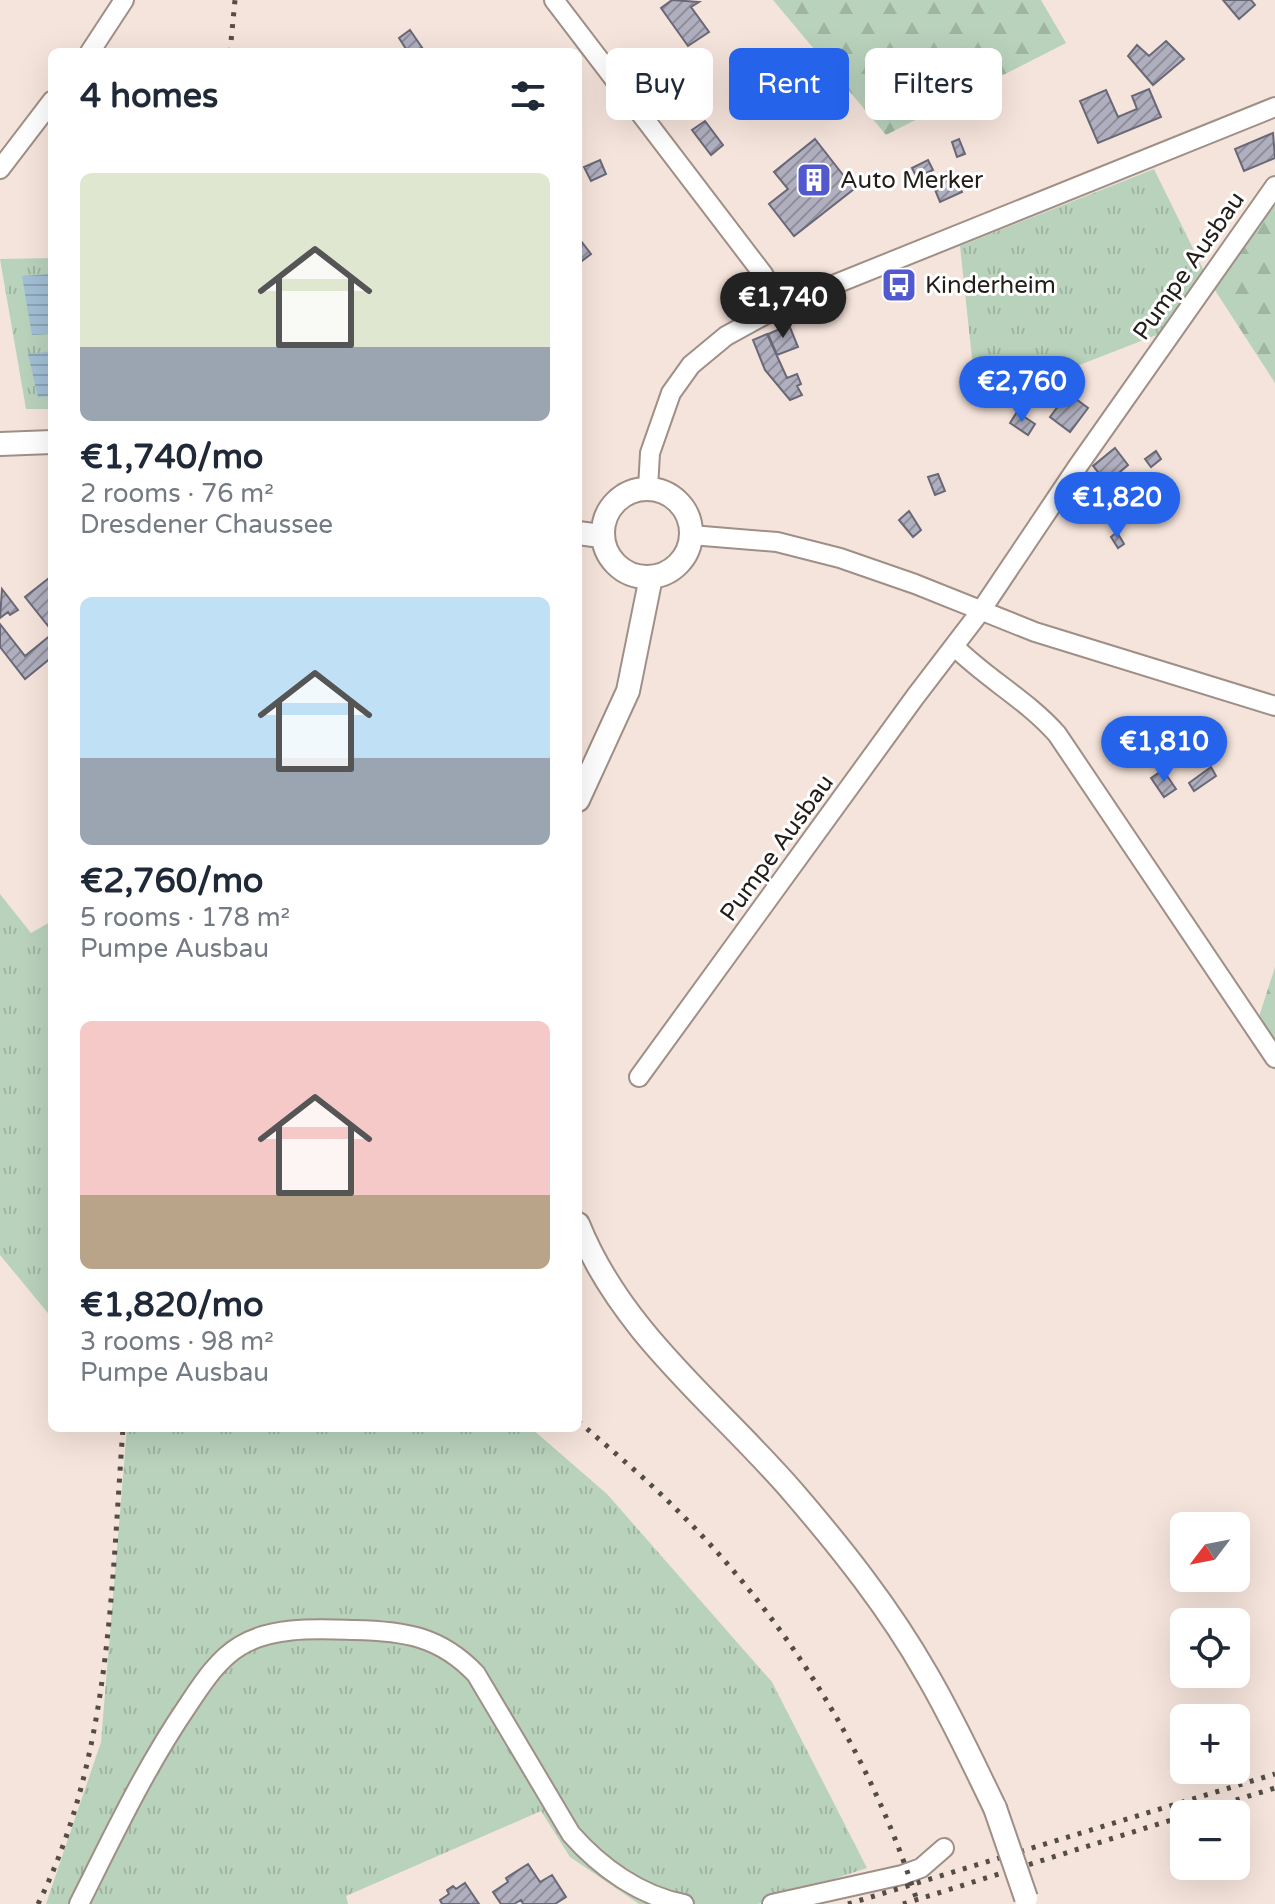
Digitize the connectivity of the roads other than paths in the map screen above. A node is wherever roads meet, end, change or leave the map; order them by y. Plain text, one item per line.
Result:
1 (124, 0) edge
2 (554, 0) edge
3 (93, 48) edge
4 (48, 106) edge
5 (1275, 107) edge
6 (0, 169) edge
7 (1275, 186) edge
8 (781, 306) junction
9 (48, 442) edge
10 (0, 444) edge
11 (648, 488) junction
12 (582, 534) edge
13 (691, 535) junction
14 (601, 536) junction
15 (651, 577) junction
16 (980, 612) junction
17 (955, 647) junction
18 (1275, 706) edge
19 (582, 791) edge
20 (1275, 1058) edge
21 (639, 1077) dead end
22 (582, 1233) edge
23 (944, 1848) dead end
24 (1026, 1901) edge
25 (79, 1904) edge
26 (684, 1904) edge
27 (772, 1904) edge

1 - 3 street
2 - 8 street
4 - 6 street
5 - 8 street
7 - 16 street, Pumpe Ausbau
8 - 11 street
9 - 10 main road
11 - 13 main road
11 - 14 main road
12 - 14 main road
13 - 15 main road
13 - 16 street
14 - 15 main road
15 - 19 main road
16 - 17 street, Pumpe Ausbau
16 - 18 street
17 - 20 street
17 - 21 street, Pumpe Ausbau
22 - 24 main road, bridge
23 - 27 street
25 - 26 street

